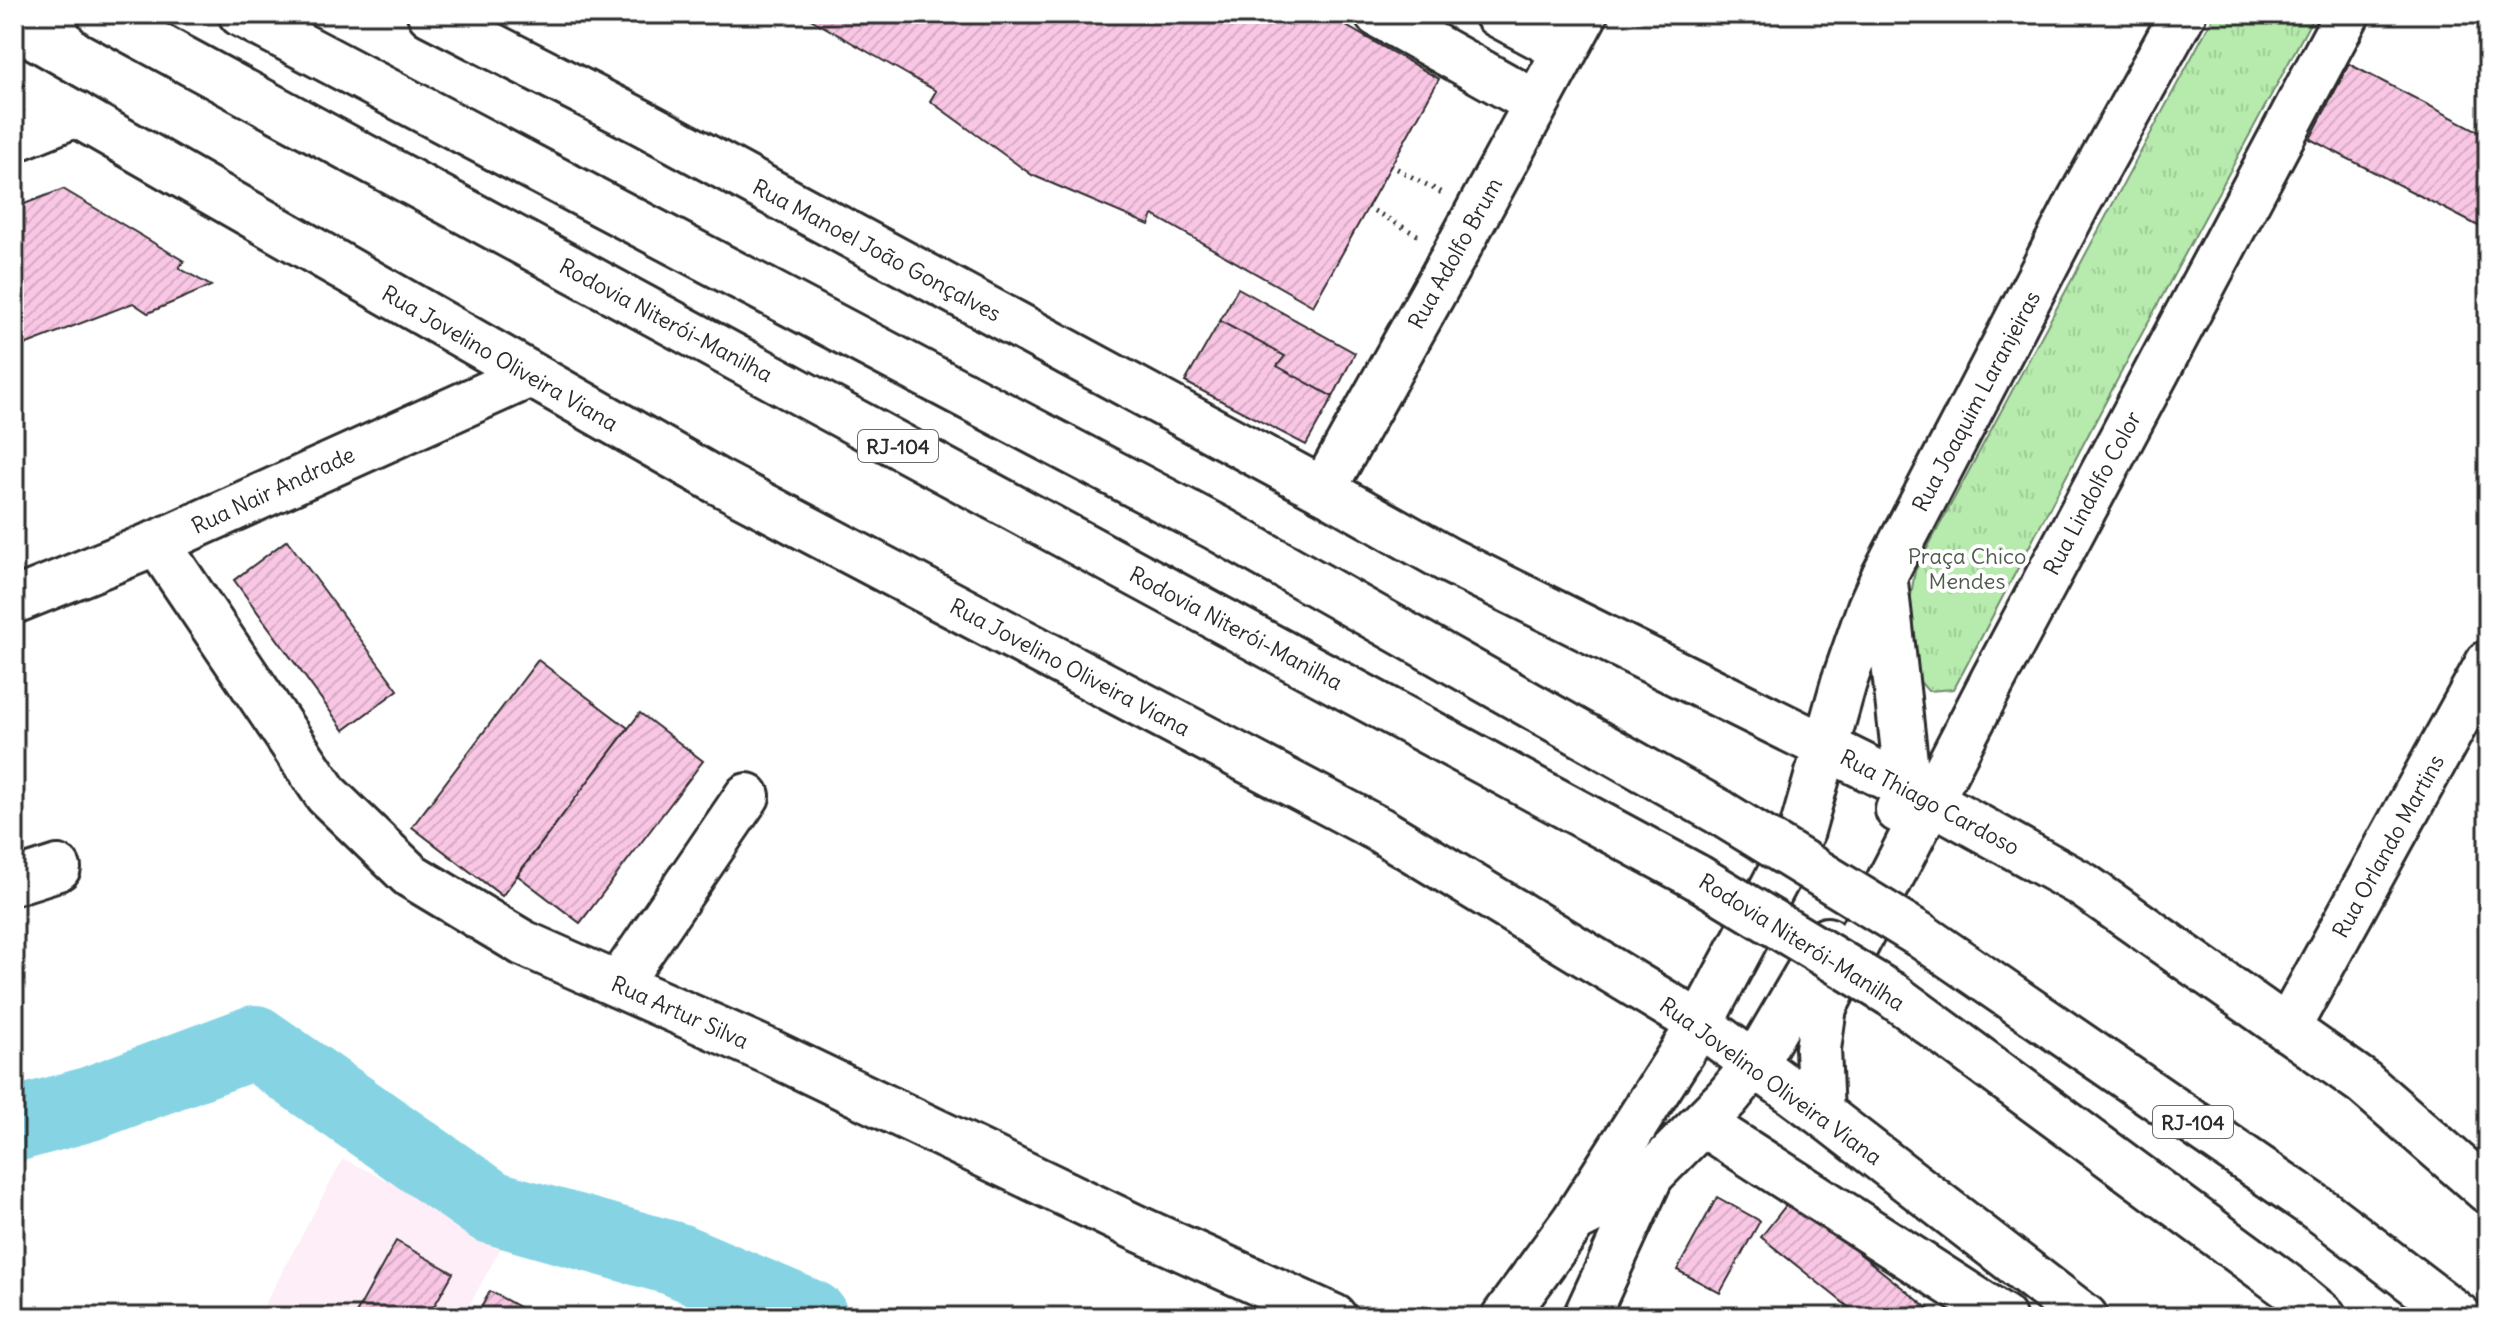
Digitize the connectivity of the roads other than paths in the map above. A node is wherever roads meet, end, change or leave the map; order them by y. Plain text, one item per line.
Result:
1 (100, 14) edge
2 (241, 14) edge
3 (430, 14) edge
4 (1377, 14) edge
5 (1497, 14) edge
6 (2183, 14) edge
7 (2347, 14) edge
8 (1574, 32) edge
9 (14, 79) edge
10 (1536, 103) junction
11 (76, 114) junction
12 (14, 139) edge
13 (530, 375) junction
14 (1323, 490) junction
15 (157, 543) junction
16 (1884, 576) junction
17 (14, 601) edge
18 (2488, 663) edge
19 (1826, 747) junction
20 (1920, 794) junction
21 (747, 796) dead end
22 (58, 868) dead end
23 (14, 882) edge
24 (618, 985) junction
25 (1700, 1024) junction
26 (2287, 1029) junction
27 (1754, 1065) junction
28 (1821, 1113) junction
29 (1703, 1124) junction
30 (1651, 1175) junction
31 (2488, 1191) edge
32 (1574, 1221) junction
33 (1334, 1317) edge
34 (1504, 1317) edge
35 (1586, 1317) edge
36 (2003, 1317) edge
37 (2085, 1317) edge
38 (2324, 1317) edge
39 (2460, 1317) edge

1 - 38 main road, Rodovia Niterói-Manilha / RJ-104, bridge
2 - 39 main road, RJ-104, bridge
3 - 14 main road, Rua Manoel João Gonçalves
4 - 10 main road
5 - 8 main road
6 - 16 main road, Rua Joaquim Laranjeiras
7 - 20 main road, Rua Lindolfo Color
8 - 10 main road, Rua Adolfo Brum
9 - 11 main road, Rua Jovelino Oliveira Viana
10 - 14 main road, Rua Adolfo Brum
11 - 12 main road
11 - 13 main road, Rua Jovelino Oliveira Viana
13 - 15 main road, Rua Nair Andrade
13 - 25 main road, Rua Jovelino Oliveira Viana
14 - 19 main road, Rua Thiago Cardoso
15 - 17 main road, Rua Nair Andrade
15 - 24 main road, Rua Artur Silva
16 - 19 main road, Rua Joaquim Laranjeiras
16 - 20 main road
18 - 26 main road, Rua Orlando Martins
19 - 20 main road, Rua Thiago Cardoso
19 - 25 main road, Rua Joaquim Laranjeiras
20 - 26 main road, Rua Thiago Cardoso
20 - 27 main road, Rua Lindolfo Color
20 - 28 main road, Rua Lindolfo Color
21 - 24 main road
22 - 23 main road
24 - 33 main road, Rua Artur Silva
25 - 27 main road, Rua Jovelino Oliveira Viana
25 - 32 main road, Rua Joaquim Laranjeiras
26 - 31 main road, Rua Thiago Cardoso
27 - 28 main road, Rua Jovelino Oliveira Viana
27 - 29 main road, Rua Lindolfo Color
28 - 37 main road, Rua Jovelino Oliveira Viana
29 - 30 main road, Rua Lindolfo Color
29 - 36 main road
30 - 32 main road
30 - 35 main road
32 - 34 main road, Rua Joaquim Laranjeiras

